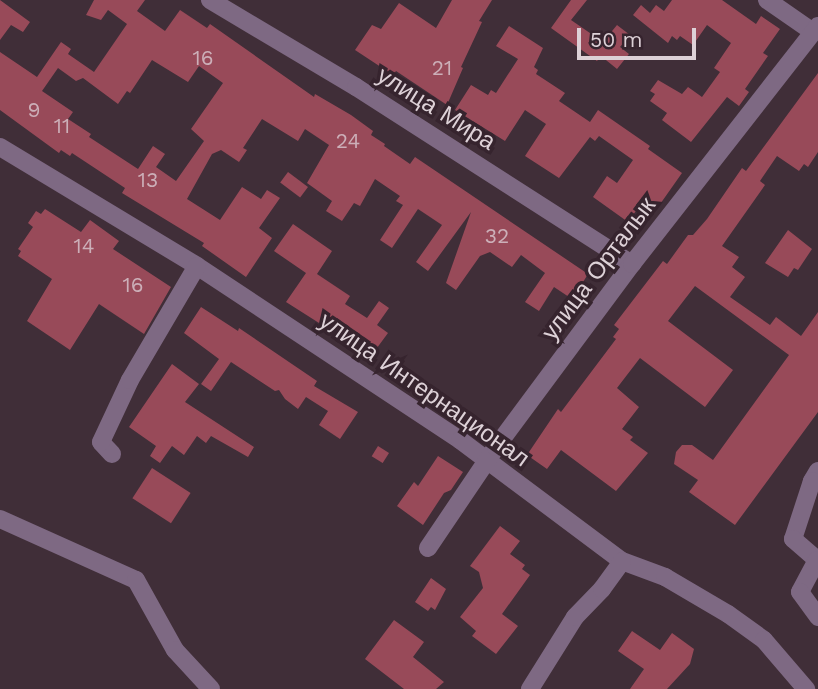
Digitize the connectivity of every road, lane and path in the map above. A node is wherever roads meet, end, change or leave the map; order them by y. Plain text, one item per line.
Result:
1 (209, 0) edge
2 (767, 0) edge
3 (816, 29) edge
4 (0, 147) edge
5 (632, 264) junction
6 (197, 266) junction
7 (112, 454) dead end
8 (488, 462) junction
9 (818, 471) edge
10 (0, 519) edge
11 (428, 548) dead end
12 (622, 561) junction
13 (818, 617) edge
14 (211, 689) edge
15 (530, 689) edge
16 (806, 689) edge

1 - 5 street, улица Мира
2 - 3 street
3 - 5 street, улица Орталык
4 - 6 street, улица Интернационал
5 - 8 street, улица Орталык
6 - 7 street
6 - 8 street, улица Интернационал
8 - 11 street, улица Орталык
8 - 12 street, улица Интернационал
9 - 13 street
10 - 14 street
12 - 15 street
12 - 16 street, улица Интернационал

